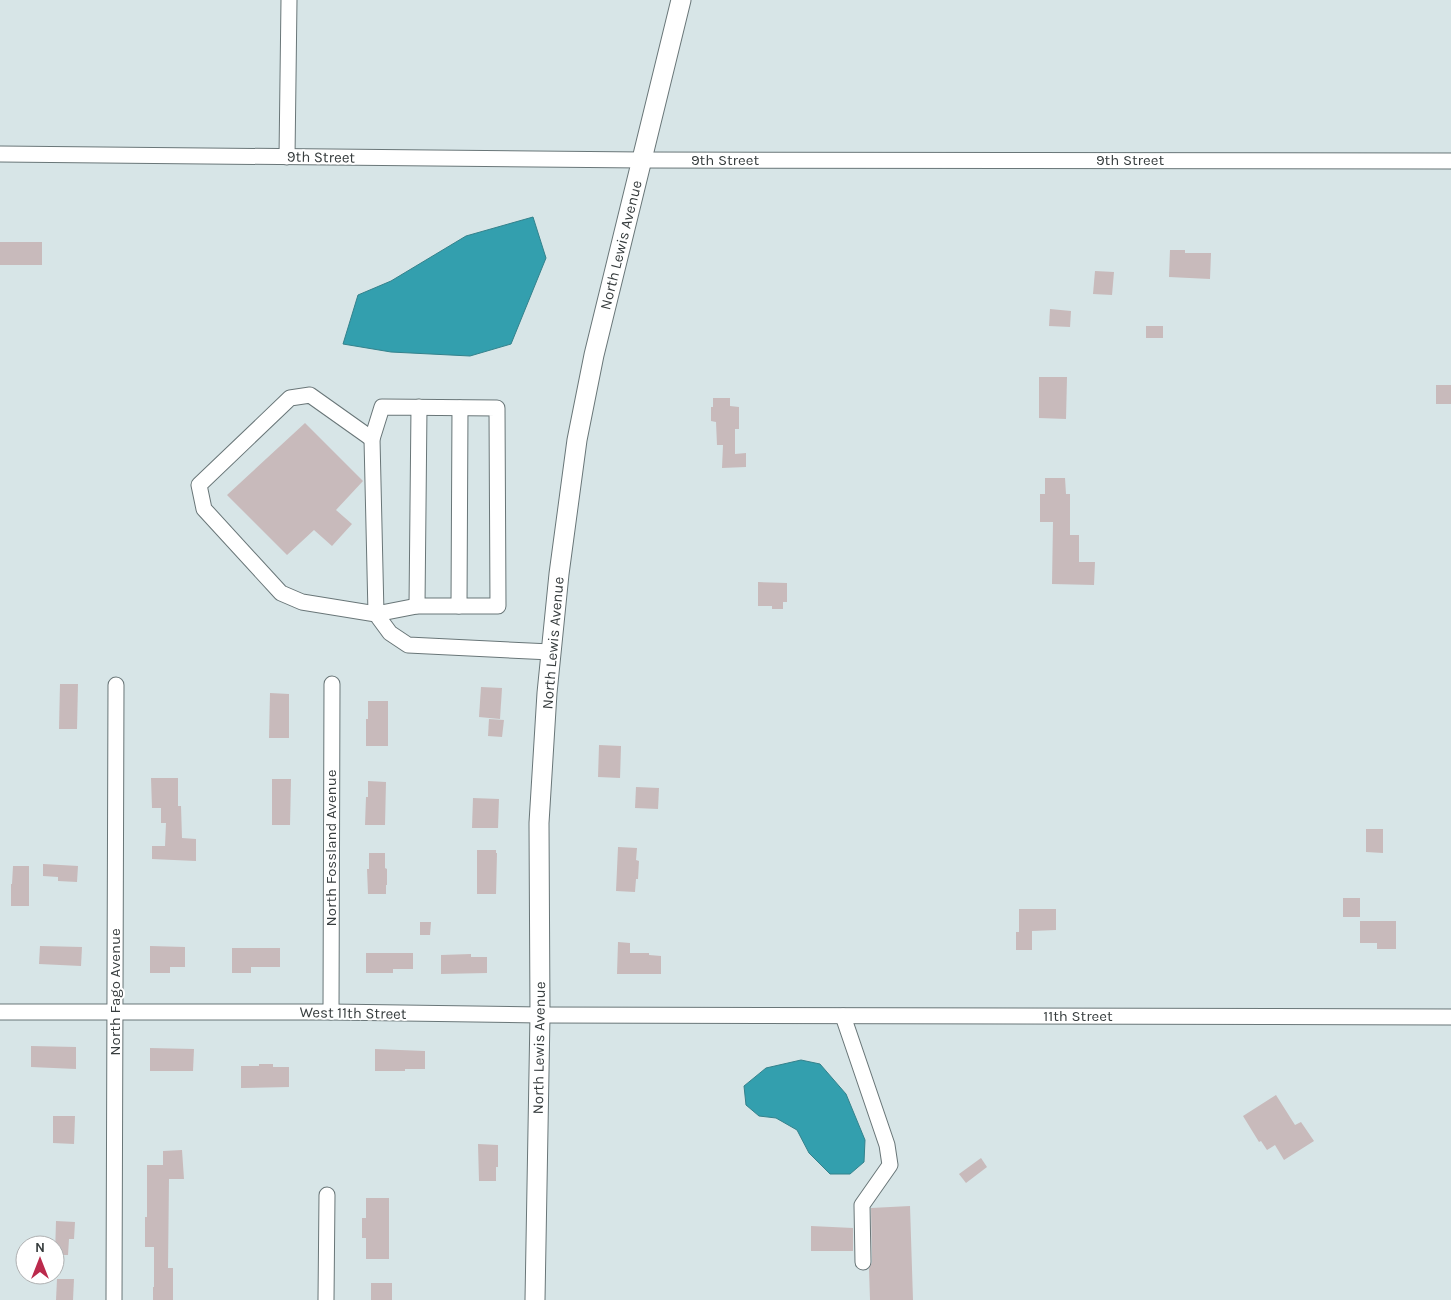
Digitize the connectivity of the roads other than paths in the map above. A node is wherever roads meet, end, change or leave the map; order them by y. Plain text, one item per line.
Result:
1 (289, 0) edge
2 (681, 0) edge
3 (0, 154) edge
4 (287, 157) junction
5 (642, 160) junction
6 (1451, 161) edge
7 (420, 407) junction
8 (460, 408) junction
9 (372, 438) junction
10 (417, 606) junction
11 (459, 606) junction
12 (376, 614) junction
13 (551, 652) junction
14 (332, 684) dead end
15 (116, 685) dead end
16 (0, 1012) edge
17 (114, 1012) junction
18 (331, 1012) junction
19 (540, 1015) junction
20 (706, 1016) joint
21 (843, 1016) junction
22 (1451, 1017) edge
23 (327, 1194) dead end
24 (863, 1262) dead end
25 (114, 1300) edge
26 (326, 1300) edge
27 (534, 1300) edge

1 - 4 street
2 - 5 main road, North Lewis Avenue
3 - 4 street, 9th Street
4 - 5 street, 9th Street
5 - 6 street, 9th Street
5 - 13 main road, North Lewis Avenue
7 - 8 street
7 - 9 street
7 - 10 street
8 - 11 street
8 - 11 street
9 - 12 street
9 - 12 street
10 - 11 street
10 - 12 street
12 - 13 street
13 - 19 main road, North Lewis Avenue
14 - 18 street, North Fossland Avenue
15 - 17 street, North Fago Avenue
16 - 17 street, West 11th Street
17 - 18 street, West 11th Street
17 - 25 street, North Fago Avenue
18 - 19 street, West 11th Street
19 - 20 street, West 11th Street
19 - 27 main road, North Lewis Avenue
20 - 21 street, 11th Street
21 - 22 street, 11th Street
21 - 24 street
23 - 26 street

